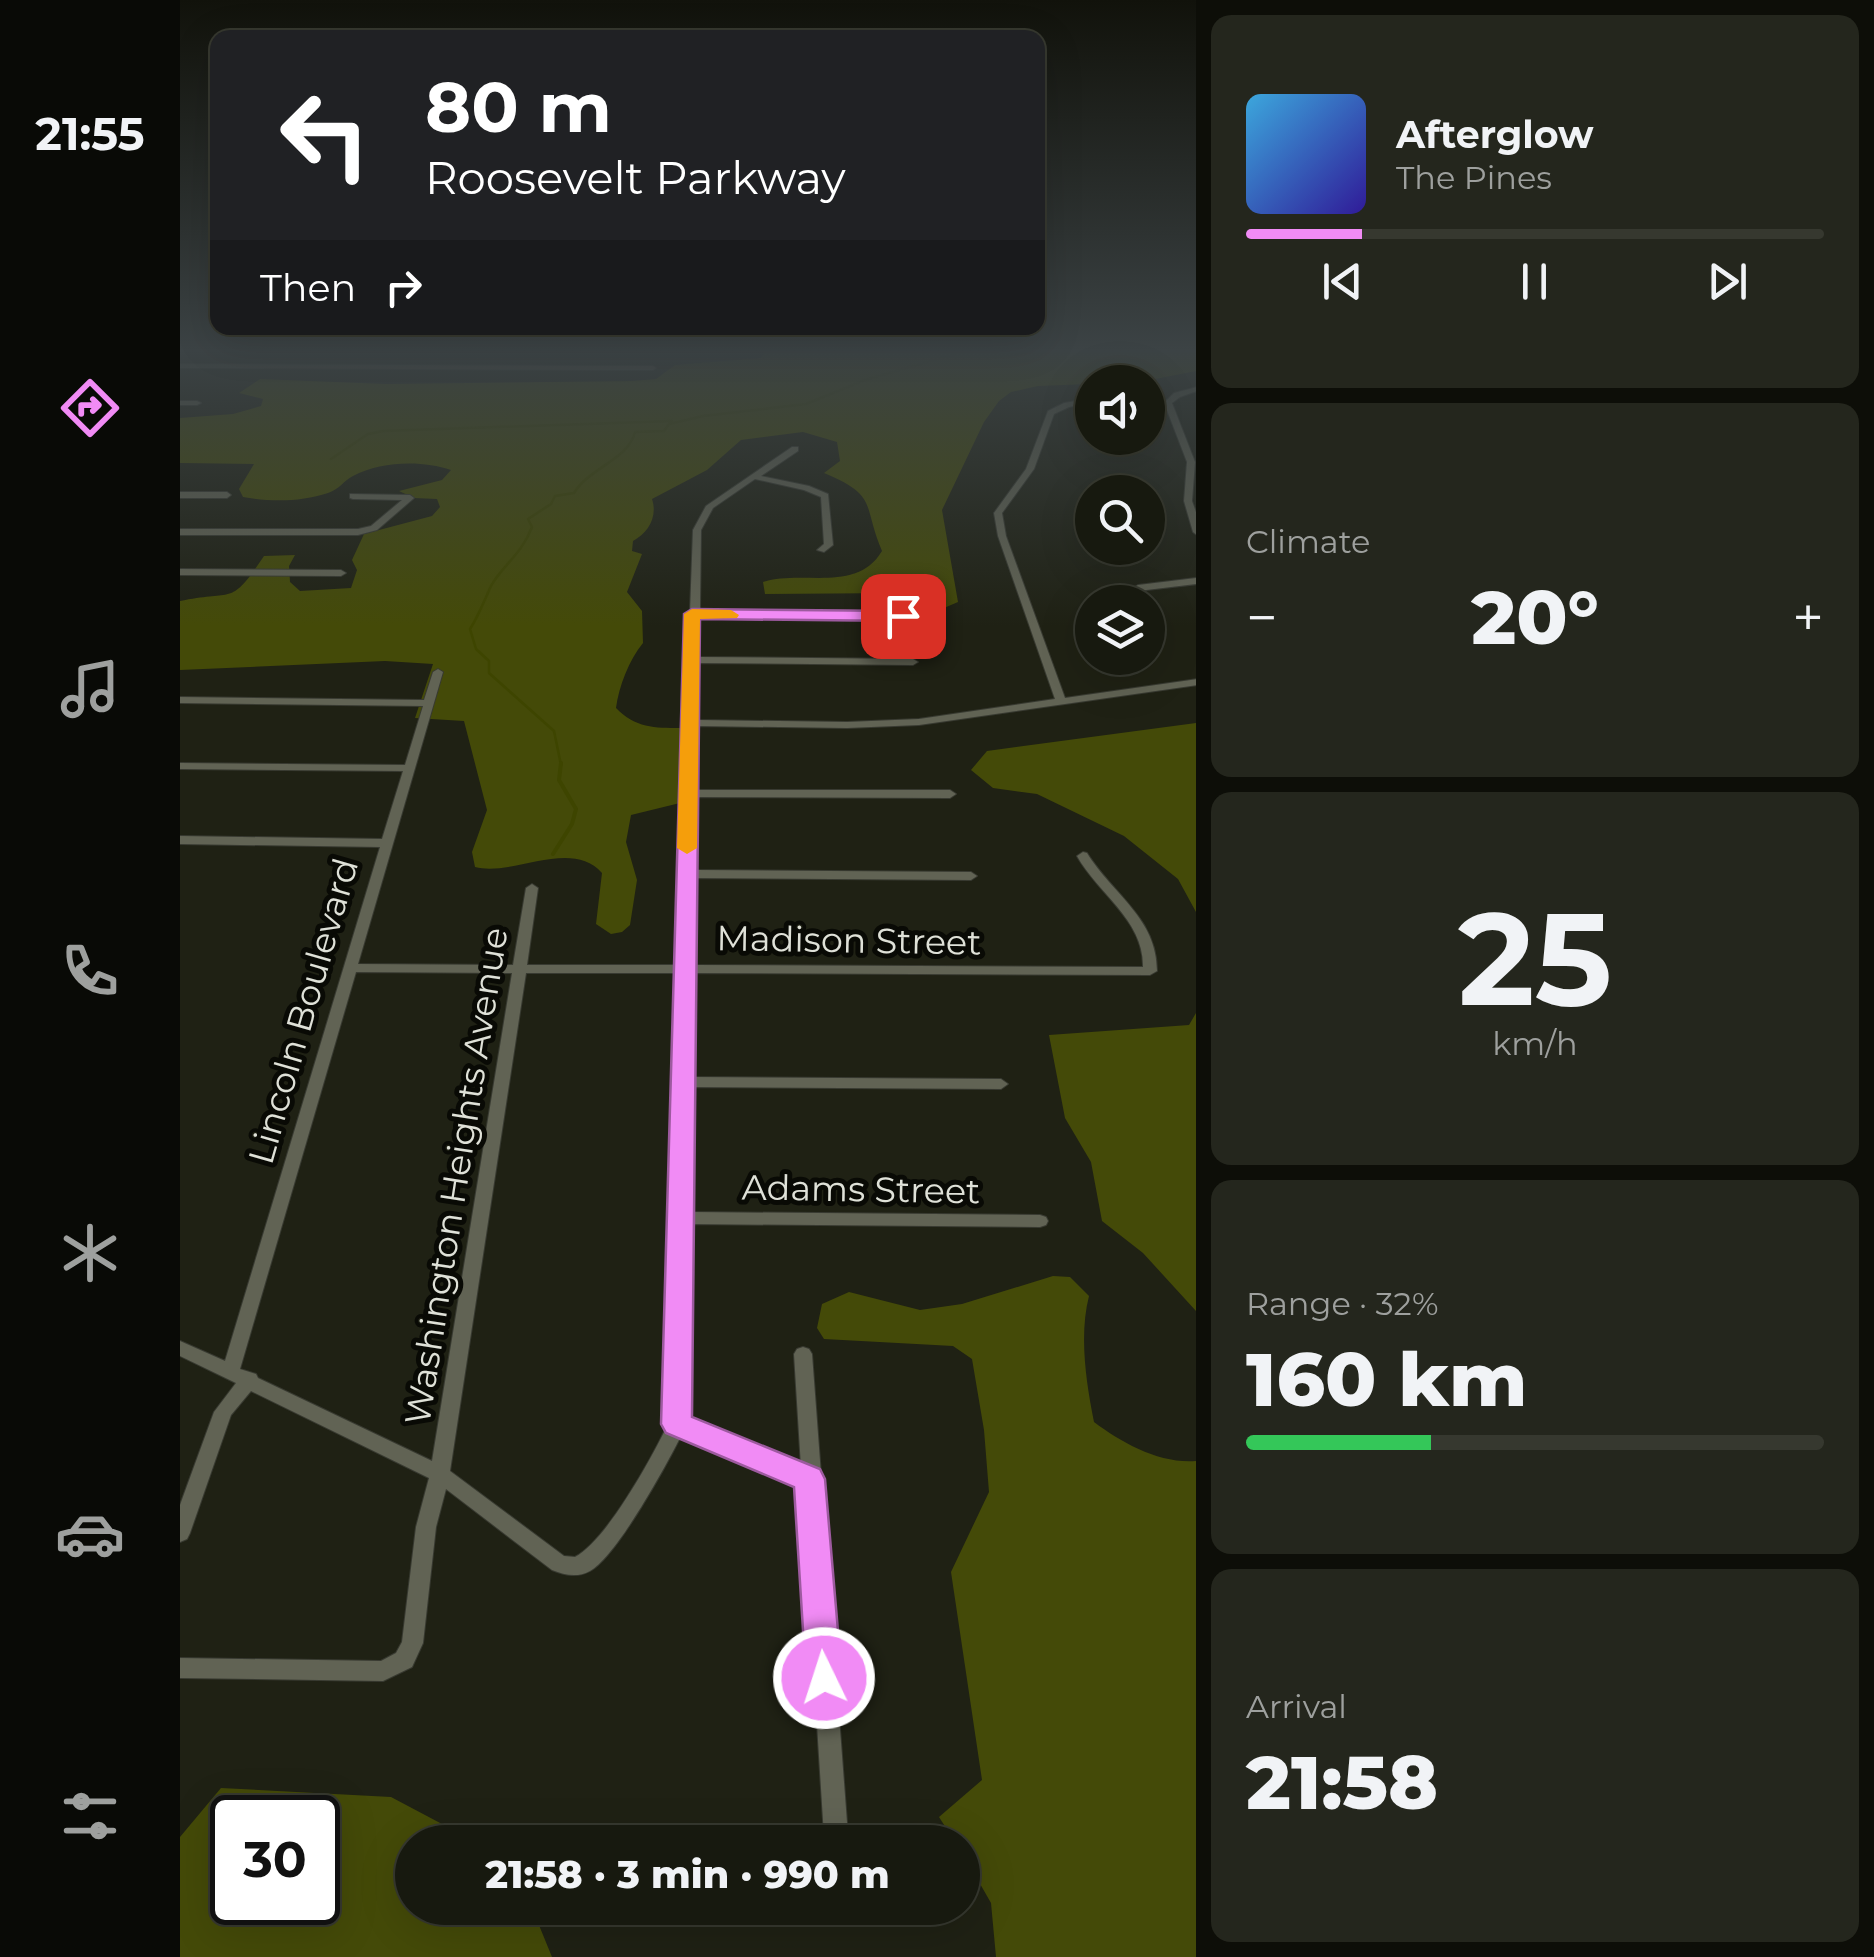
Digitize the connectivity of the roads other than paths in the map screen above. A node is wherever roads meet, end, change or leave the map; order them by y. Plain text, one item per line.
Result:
1 (1040, 443) edge
2 (1184, 443) edge
3 (795, 449) dead end
4 (755, 477) junction
5 (180, 495) edge
6 (228, 496) dead end
7 (354, 496) dead end
8 (180, 532) edge
9 (1196, 532) edge
10 (821, 550) dead end
11 (180, 572) edge
12 (340, 573) dead end
13 (1196, 581) edge
14 (1163, 585) edge
15 (692, 614) junction
16 (903, 616) dead end
17 (691, 660) junction
18 (913, 662) dead end
19 (438, 672) dead end
20 (1196, 682) edge
21 (180, 700) edge
22 (1061, 702) junction
23 (428, 703) junction
24 (691, 723) junction
25 (180, 766) edge
26 (409, 768) junction
27 (689, 792) junction
28 (950, 794) dead end
29 (180, 840) edge
30 (385, 843) junction
31 (1083, 856) dead end
32 (686, 874) junction
33 (971, 876) dead end
34 (532, 888) dead end
35 (350, 968) junction
36 (520, 969) junction
37 (684, 969) junction
38 (685, 1082) junction
39 (1001, 1084) dead end
40 (682, 1218) junction
41 (1040, 1221) dead end
42 (180, 1348) edge
43 (802, 1354) dead end
44 (241, 1374) junction
45 (677, 1424) junction
46 (440, 1474) junction
47 (809, 1479) junction
48 (180, 1532) edge
49 (180, 1668) edge
50 (835, 1825) edge

1 - 22 street
2 - 9 street
3 - 4 street
4 - 10 street
4 - 15 street
5 - 6 street
7 - 8 street
11 - 12 street
13 - 14 street
15 - 16 street
15 - 17 street
17 - 18 street
17 - 24 street
19 - 23 street, Lincoln Boulevard
20 - 22 street
21 - 23 street
22 - 24 street
23 - 26 street, Lincoln Boulevard
24 - 27 street
25 - 26 street
26 - 30 street, Lincoln Boulevard
27 - 28 street
27 - 32 street
29 - 30 street
30 - 35 street, Lincoln Boulevard
31 - 37 street, Madison Street
32 - 33 street
32 - 37 street
34 - 36 street, Washington Heights Avenue
35 - 36 street, Madison Street
35 - 44 street, Lincoln Boulevard
36 - 37 street, Madison Street
36 - 46 street, Washington Heights Avenue
37 - 38 street
38 - 39 street
38 - 40 street
40 - 41 street, Adams Street
40 - 45 street
42 - 44 street
43 - 47 street
44 - 46 street
44 - 48 street, Lincoln Boulevard
45 - 46 street
45 - 47 street
46 - 49 street, Washington Heights Avenue
47 - 50 street

